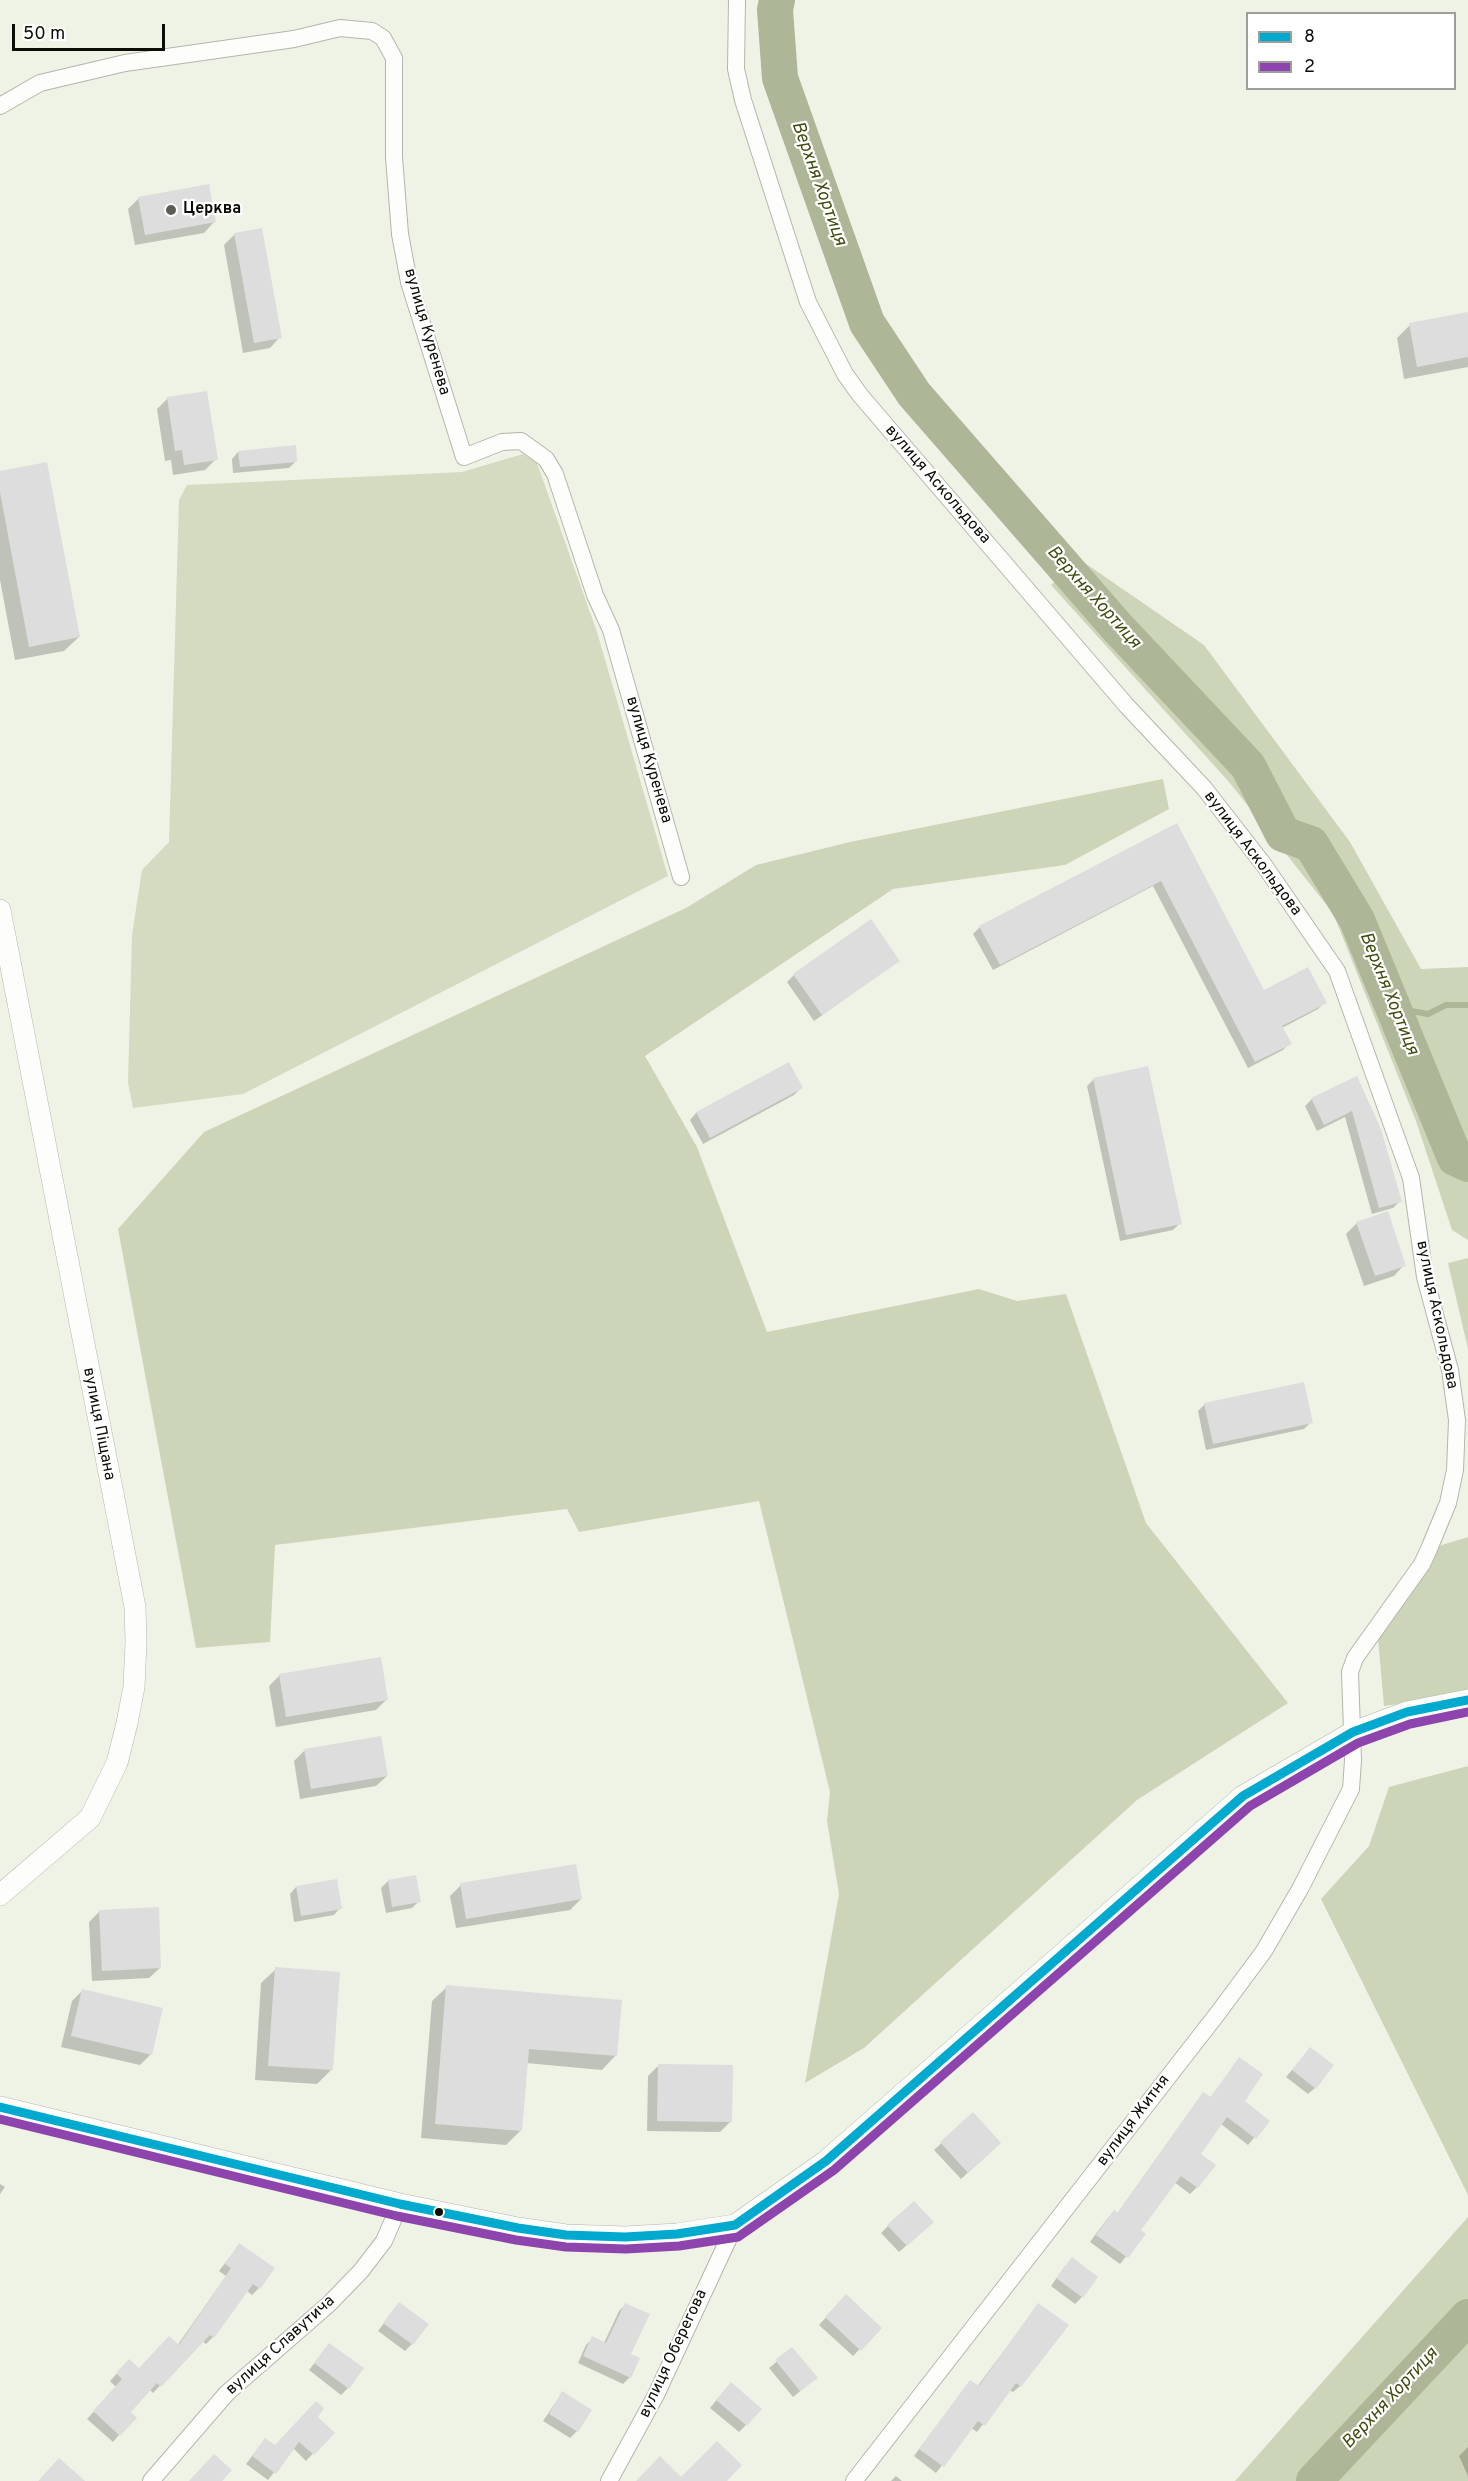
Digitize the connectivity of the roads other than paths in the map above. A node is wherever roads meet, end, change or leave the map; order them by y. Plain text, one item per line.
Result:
1 (737, 0) edge
2 (0, 106) edge
3 (681, 877) dead end
4 (0, 910) edge
5 (1468, 1700) edge
6 (1353, 1732) junction
7 (0, 1894) edge
8 (3, 2112) edge
9 (400, 2204) junction
10 (735, 2225) junction
11 (151, 2481) edge
12 (609, 2481) edge
13 (854, 2481) edge

1 - 6 street, вулиця Аскольдова
2 - 3 street, вулиця Куренева
4 - 7 street, вулиця Піщана
5 - 6 street
6 - 10 street
6 - 13 street, вулиця Житня
8 - 9 street
9 - 10 street
9 - 11 street, вулиця Славутича
10 - 12 street, вулиця Оберегова

